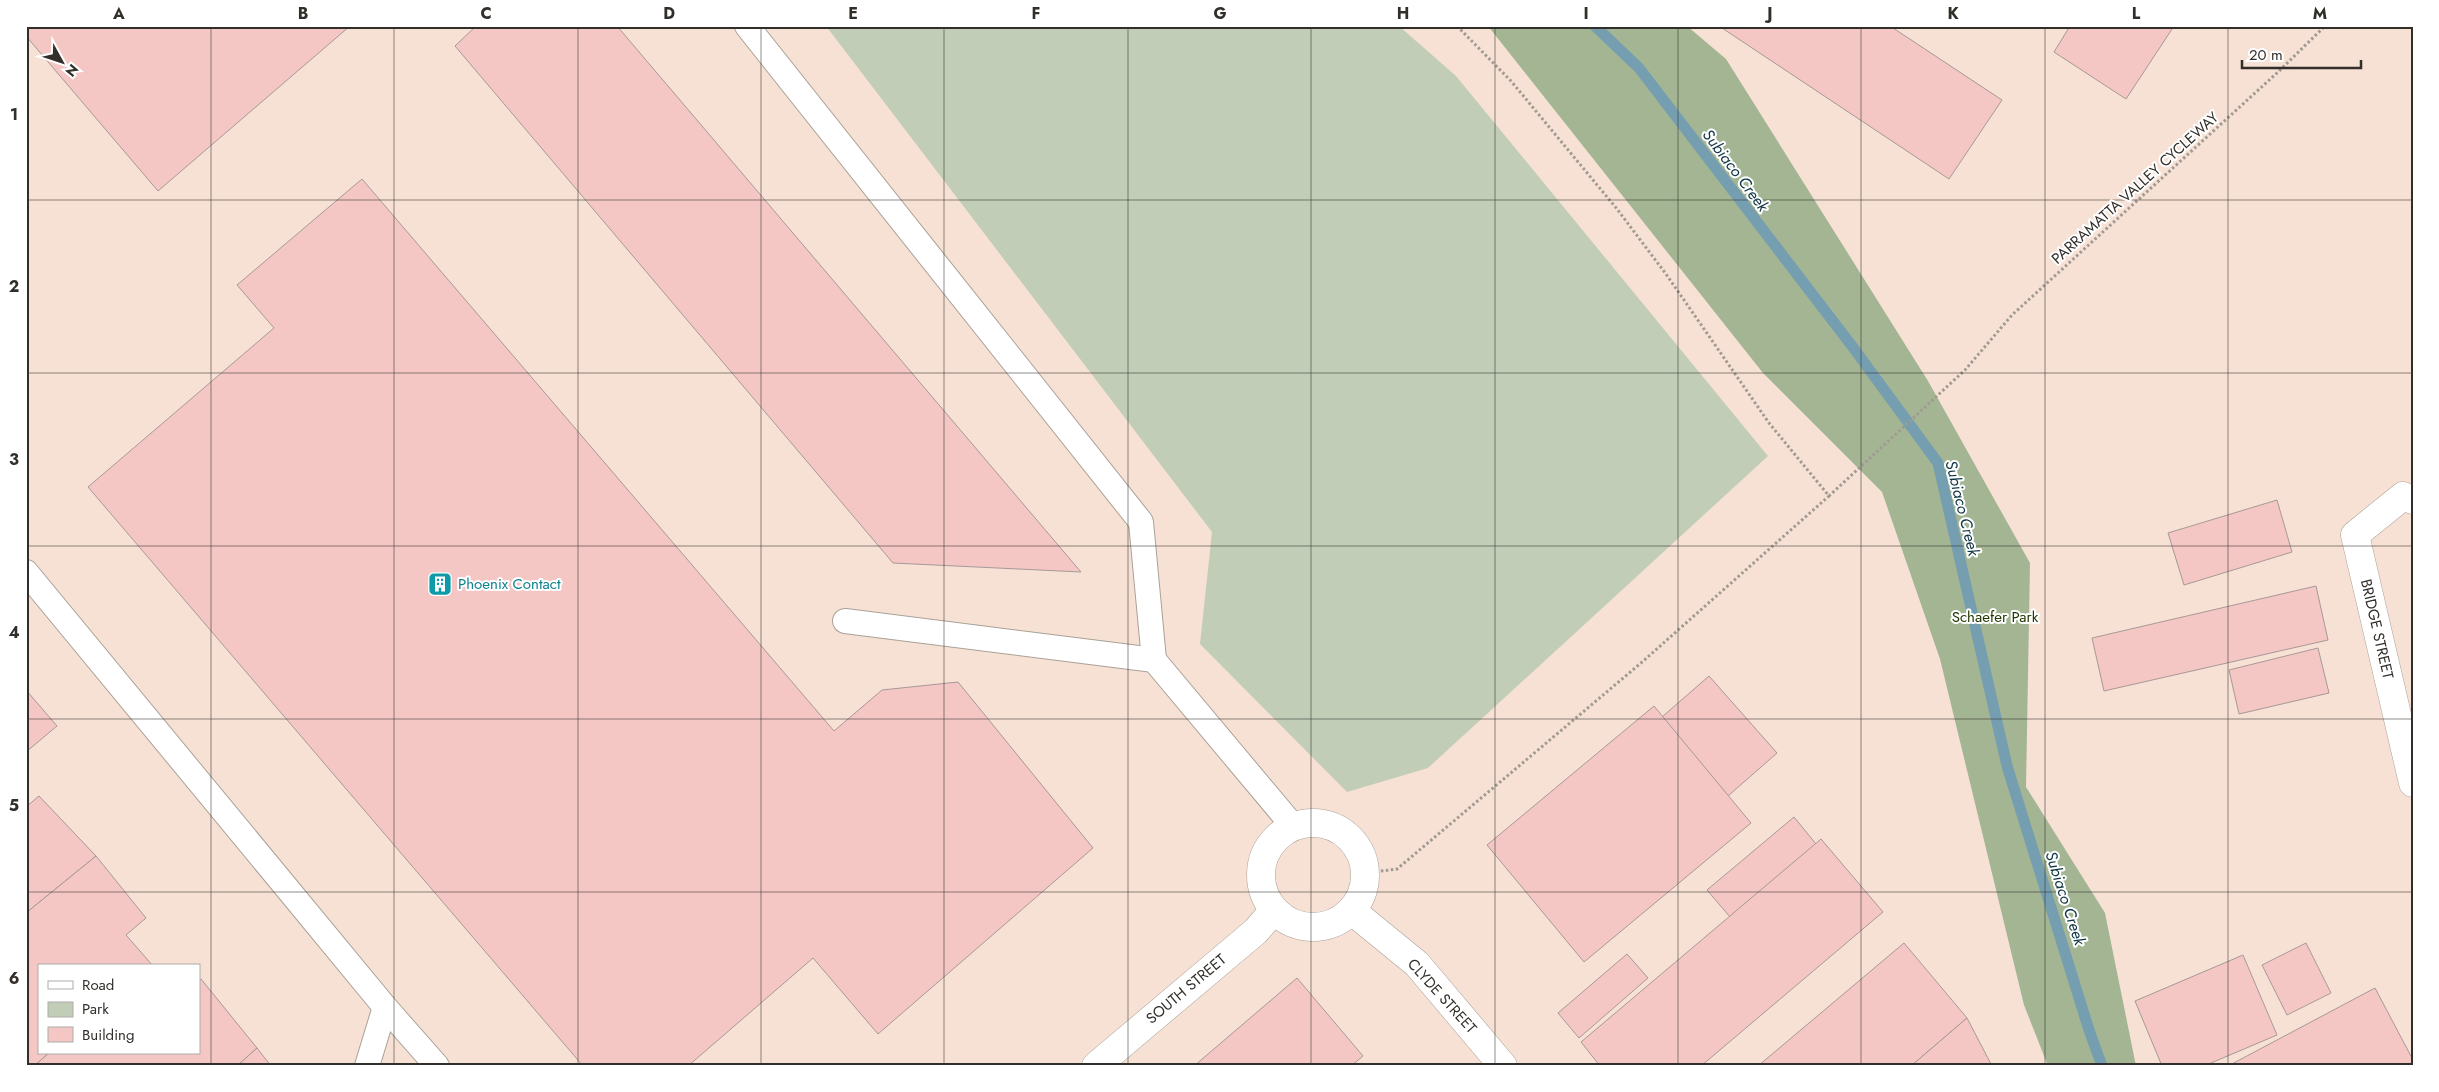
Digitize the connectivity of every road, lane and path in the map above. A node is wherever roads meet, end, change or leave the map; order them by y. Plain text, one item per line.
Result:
1 (746, 26) edge
2 (1458, 26) edge
3 (2325, 26) edge
4 (1829, 496) junction
5 (2408, 498) edge
6 (26, 572) edge
7 (845, 622) dead end
8 (1154, 660) junction
9 (2413, 783) edge
10 (1293, 826) junction
11 (1366, 873) junction
12 (1274, 910) junction
13 (1352, 911) junction
14 (385, 1007) junction
15 (367, 1066) edge
16 (437, 1066) edge
17 (1096, 1066) edge
18 (1503, 1066) edge

1 - 8 lane
2 - 4 path
3 - 4 path, PARRAMATTA VALLEY CYCLEWAY
4 - 11 path, PARRAMATTA VALLEY CYCLEWAY
5 - 9 street, BRIDGE STREET
6 - 14 lane
7 - 8 lane
8 - 10 lane
10 - 11 street
10 - 12 street
11 - 13 street
12 - 13 street
12 - 17 street, SOUTH STREET
13 - 18 street, CLYDE STREET
14 - 15 lane
14 - 16 lane

